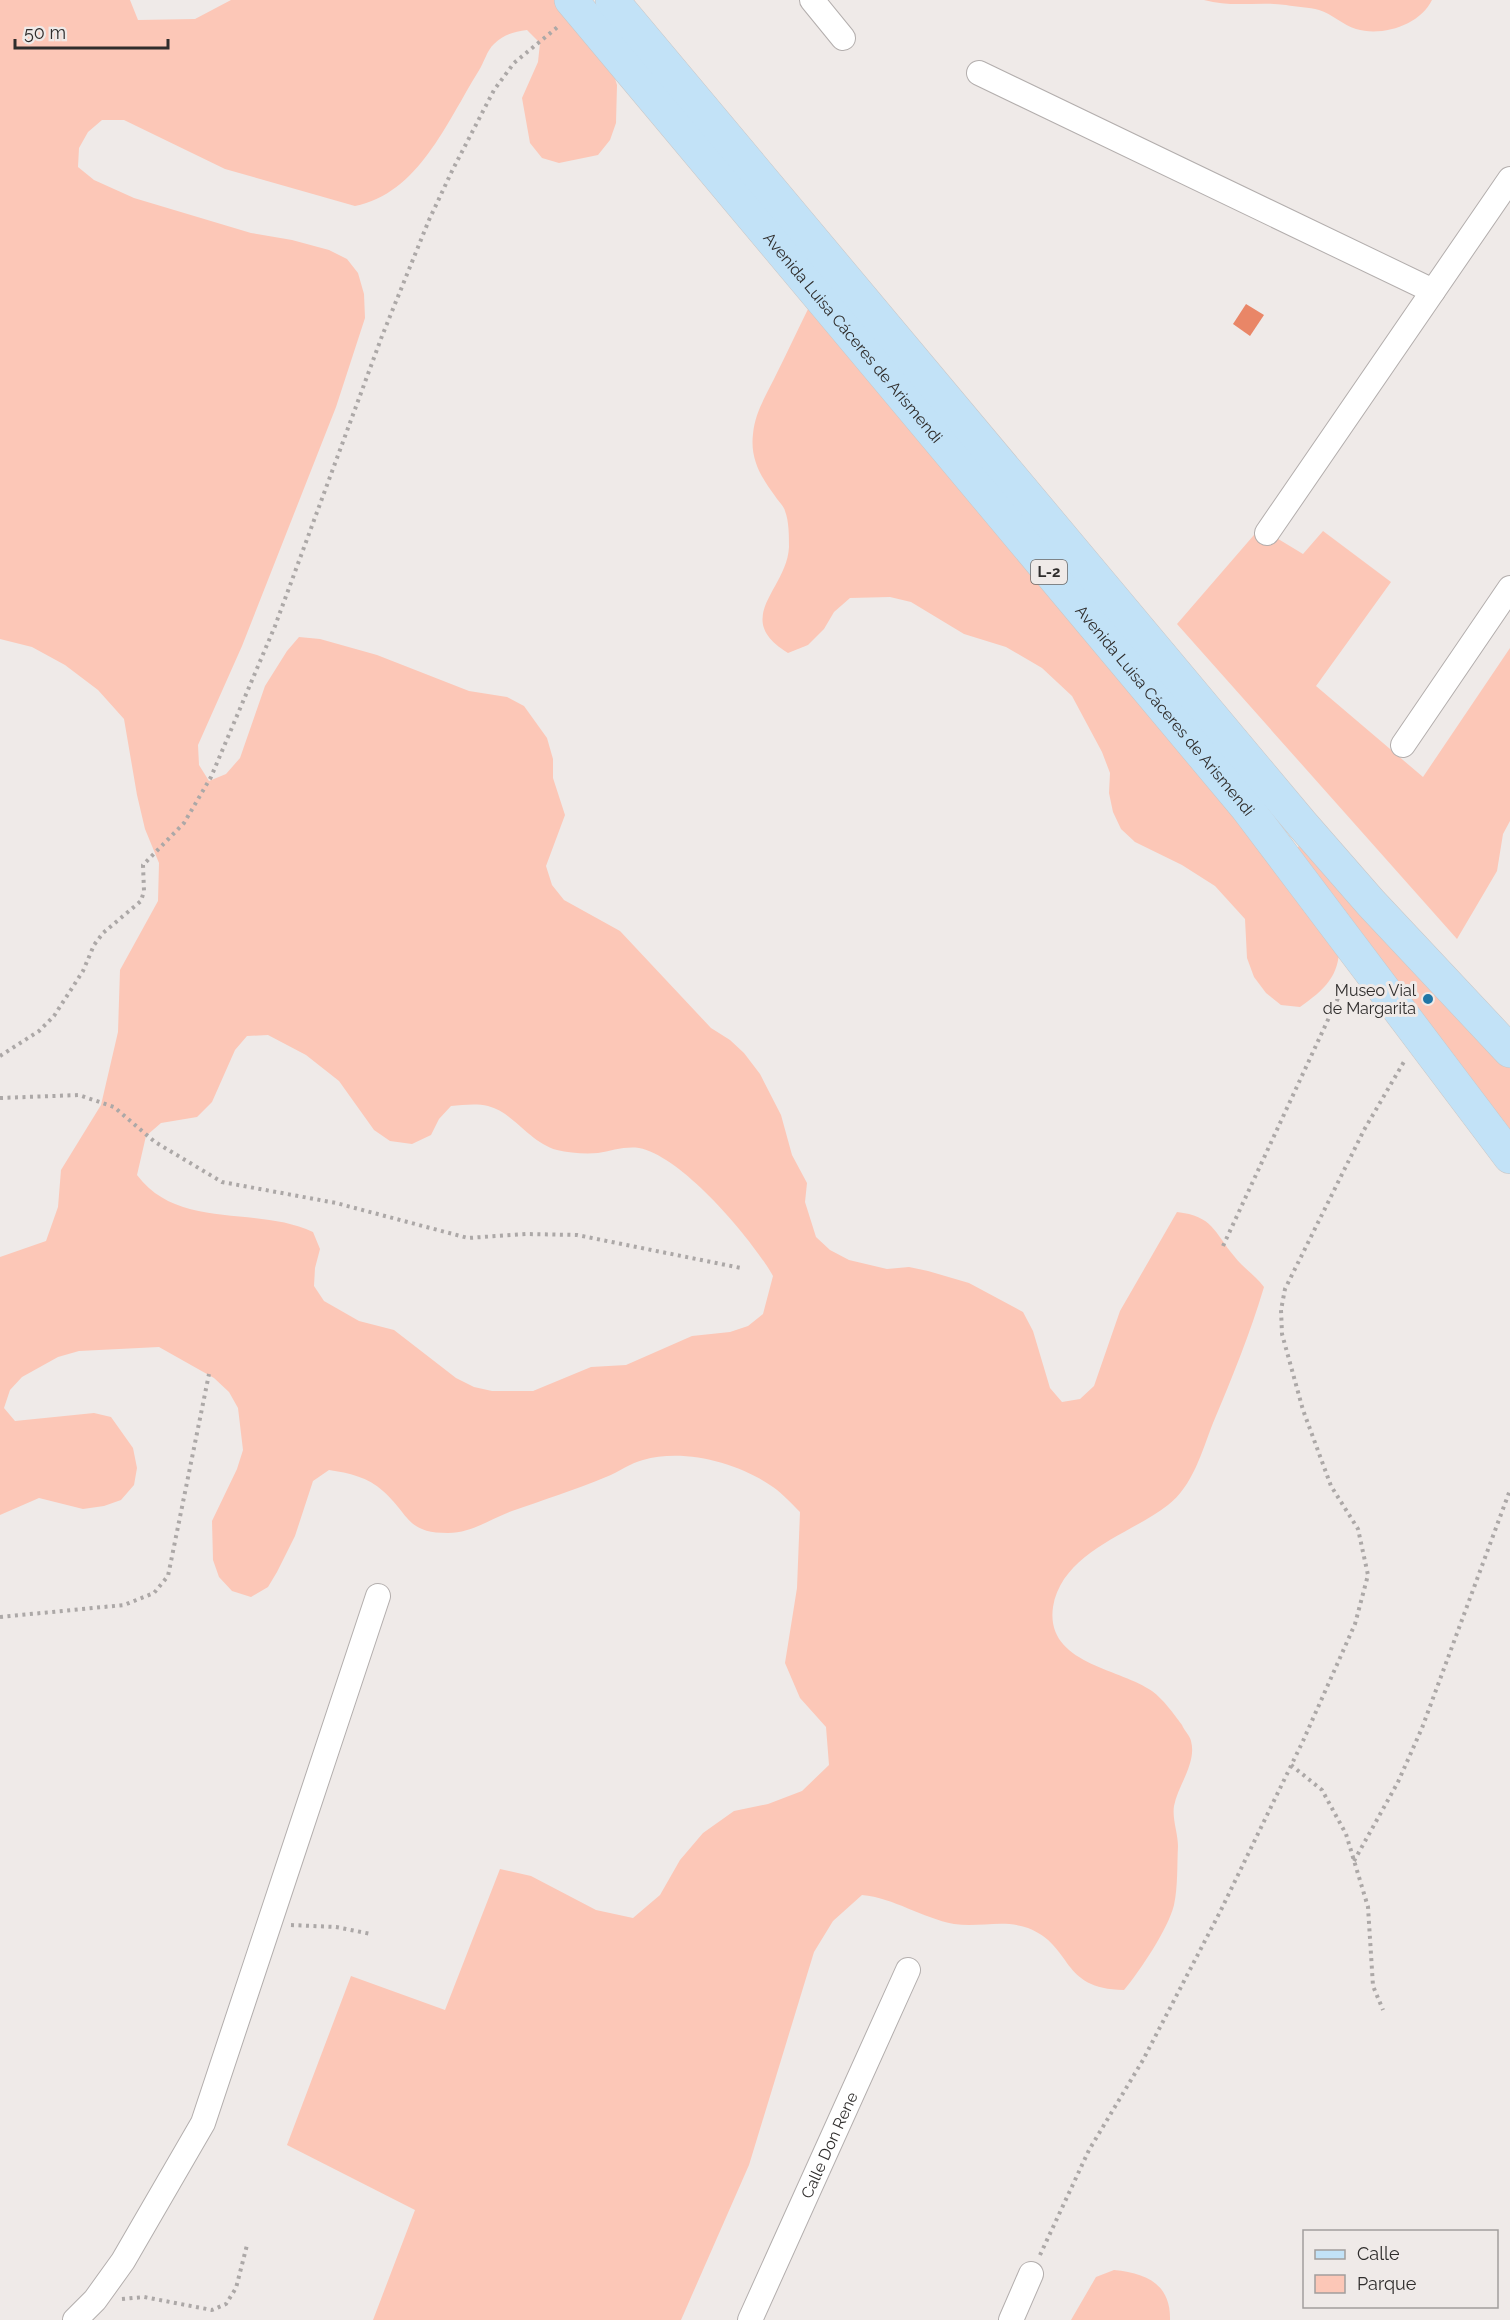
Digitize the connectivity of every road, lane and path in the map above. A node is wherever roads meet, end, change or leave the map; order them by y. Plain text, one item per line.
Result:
1 (612, 0) edge
2 (812, 0) edge
3 (575, 5) edge
4 (843, 38) dead end
5 (980, 73) dead end
6 (1510, 179) edge
7 (1433, 291) junction
8 (1267, 533) dead end
9 (1510, 588) edge
10 (1403, 745) dead end
11 (1359, 954) junction
12 (1419, 1036) junction
13 (1510, 1051) edge
14 (0, 1056) edge
15 (0, 1098) edge
16 (1510, 1157) edge
17 (1222, 1246) dead end
18 (741, 1268) dead end
19 (209, 1374) dead end
20 (1510, 1490) edge
21 (378, 1596) dead end
22 (0, 1617) edge
23 (1291, 1765) junction
24 (1354, 1862) junction
25 (268, 1925) junction
26 (371, 1934) dead end
27 (908, 1970) dead end
28 (1383, 2010) dead end
29 (247, 2245) dead end
30 (1031, 2274) joint
31 (95, 2300) junction
32 (75, 2320) edge
33 (750, 2320) edge
34 (1011, 2320) edge

1 - 13 main road, Avenida Luisa Cáceres de Arismendi / L-2
2 - 4 street
3 - 11 main road, Avenida Luisa Cáceres de Arismendi / L-2
3 - 14 path
5 - 7 street
6 - 7 street
7 - 8 street
9 - 10 street
11 - 12 main road, Avenida Luisa Cáceres de Arismendi / L-2
11 - 17 path
12 - 16 main road, Avenida Luisa Cáceres de Arismendi / L-2
12 - 23 path
15 - 18 path
19 - 22 path
20 - 24 path
21 - 25 street
23 - 24 path
23 - 30 path
24 - 28 path
25 - 26 path
25 - 31 street
27 - 33 street, Calle Don Rene
29 - 31 path
30 - 34 street
31 - 32 street

